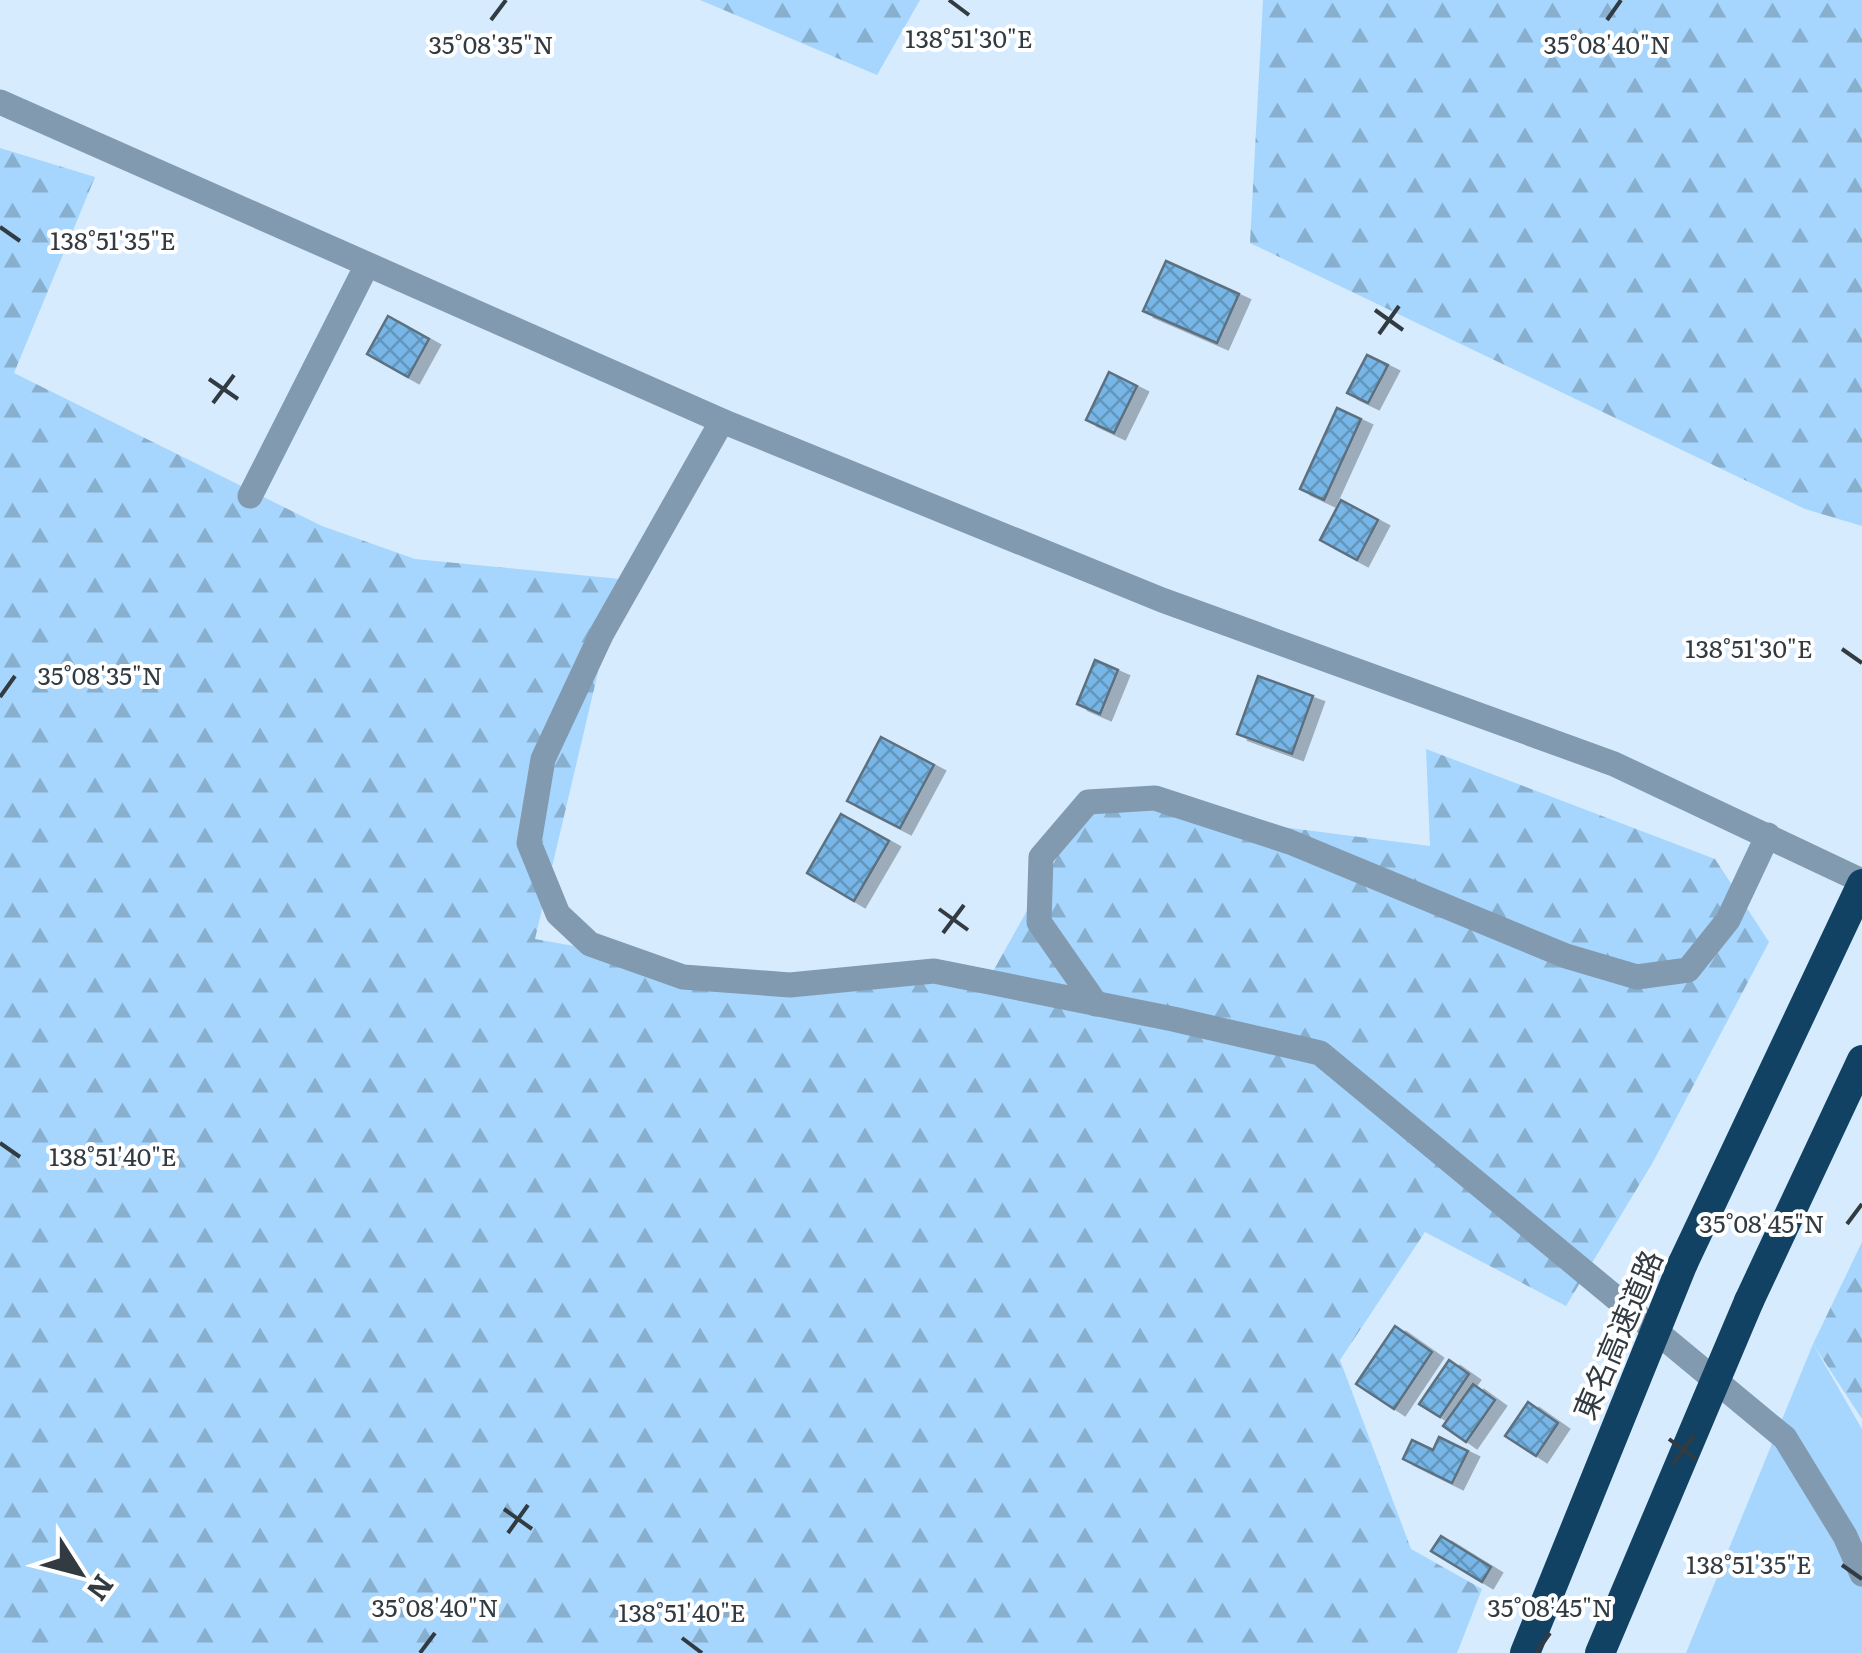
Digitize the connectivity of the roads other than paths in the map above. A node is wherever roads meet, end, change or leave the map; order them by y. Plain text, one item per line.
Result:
1 (0, 102) edge
2 (367, 264) junction
3 (722, 422) junction
4 (250, 496) dead end
5 (1768, 835) junction
6 (1862, 882) edge
7 (1096, 1004) junction
8 (1862, 1060) edge
9 (1862, 1574) edge
10 (1524, 1653) edge
11 (1600, 1653) edge

1 - 2 street
2 - 3 street
2 - 4 street
3 - 5 street
3 - 7 street
5 - 6 street
5 - 7 street
6 - 10 highway, 東名高速道路, bridge
7 - 9 street
8 - 11 highway, bridge

